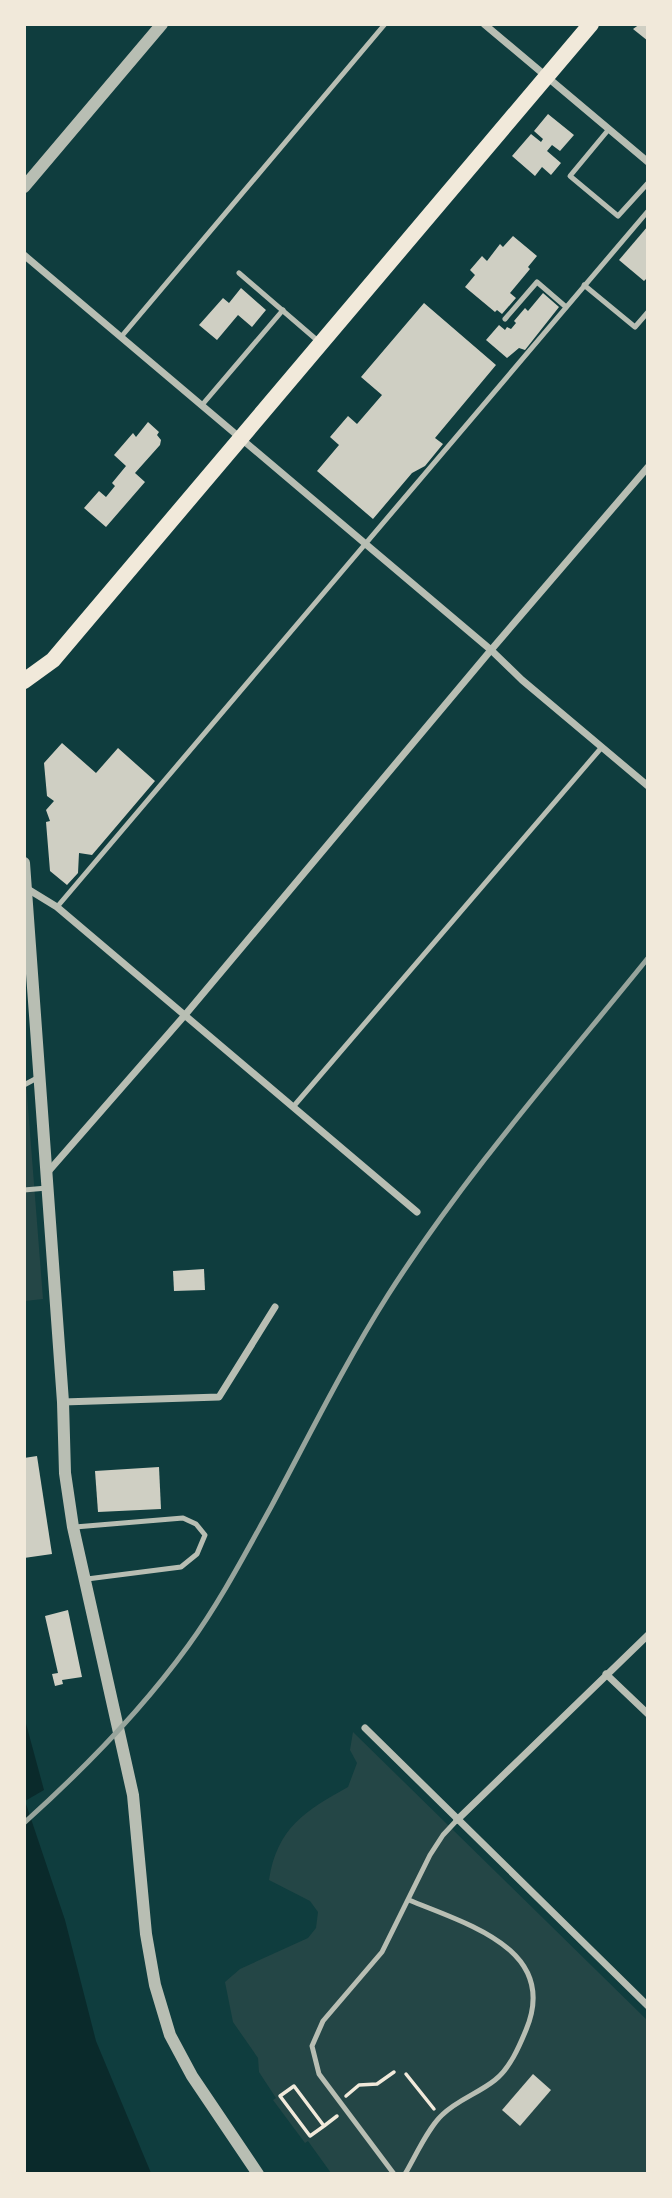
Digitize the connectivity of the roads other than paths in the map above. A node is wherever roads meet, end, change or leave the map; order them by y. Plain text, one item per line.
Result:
1 (162, 24) edge
2 (385, 24) edge
3 (484, 24) edge
4 (591, 24) edge
5 (546, 77) junction
6 (609, 129) junction
7 (648, 162) edge
8 (648, 183) edge
9 (24, 187) edge
10 (648, 211) edge
11 (24, 254) edge
12 (239, 273) dead end
13 (584, 285) junction
14 (566, 307) junction
15 (283, 310) junction
16 (648, 312) edge
17 (505, 319) dead end
18 (641, 320) junction
19 (648, 326) edge
20 (121, 337) junction
21 (321, 344) junction
22 (202, 405) junction
23 (241, 438) junction
24 (648, 467) edge
25 (366, 544) junction
26 (491, 650) junction
27 (24, 681) edge
28 (602, 747) junction
29 (648, 786) edge
30 (24, 863) edge
31 (26, 888) junction
32 (57, 906) junction
33 (185, 1015) junction
34 (39, 1076) junction
35 (24, 1085) edge
36 (293, 1107) junction
37 (46, 1174) junction
38 (47, 1188) junction
39 (24, 1190) edge
40 (417, 1212) dead end
41 (275, 1307) dead end
42 (63, 1402) junction
43 (73, 1527) junction
44 (83, 1580) junction
45 (648, 1634) edge
46 (606, 1674) junction
47 (648, 1714) edge
48 (365, 1728) dead end
49 (457, 1820) junction
50 (409, 1900) junction
51 (648, 2006) edge
52 (258, 2174) edge
53 (394, 2174) edge
54 (405, 2174) edge

1 - 9 street
2 - 20 lane
3 - 5 street
4 - 5 main road
5 - 6 street
5 - 21 main road
6 - 7 street
6 - 8 lane
10 - 13 lane
11 - 20 street
12 - 15 lane
13 - 14 lane
13 - 18 lane
14 - 17 lane
14 - 25 lane
15 - 21 lane
15 - 22 lane
16 - 18 lane
18 - 19 lane
20 - 22 street
21 - 23 main road
22 - 23 street
23 - 25 street
23 - 27 main road
24 - 26 street
25 - 26 street
25 - 32 lane
26 - 28 street
26 - 33 street
28 - 29 street
28 - 36 lane
30 - 31 street
31 - 32 street
31 - 34 street
32 - 33 street
33 - 36 street
33 - 37 street
34 - 35 lane
34 - 37 street
36 - 40 street
37 - 38 street
38 - 39 lane
38 - 42 street
41 - 42 street
42 - 43 street
43 - 44 street
43 - 44 lane
44 - 52 street
45 - 46 street
46 - 47 street
46 - 49 street
48 - 49 street
49 - 50 lane
49 - 51 street
50 - 53 lane
50 - 54 lane

